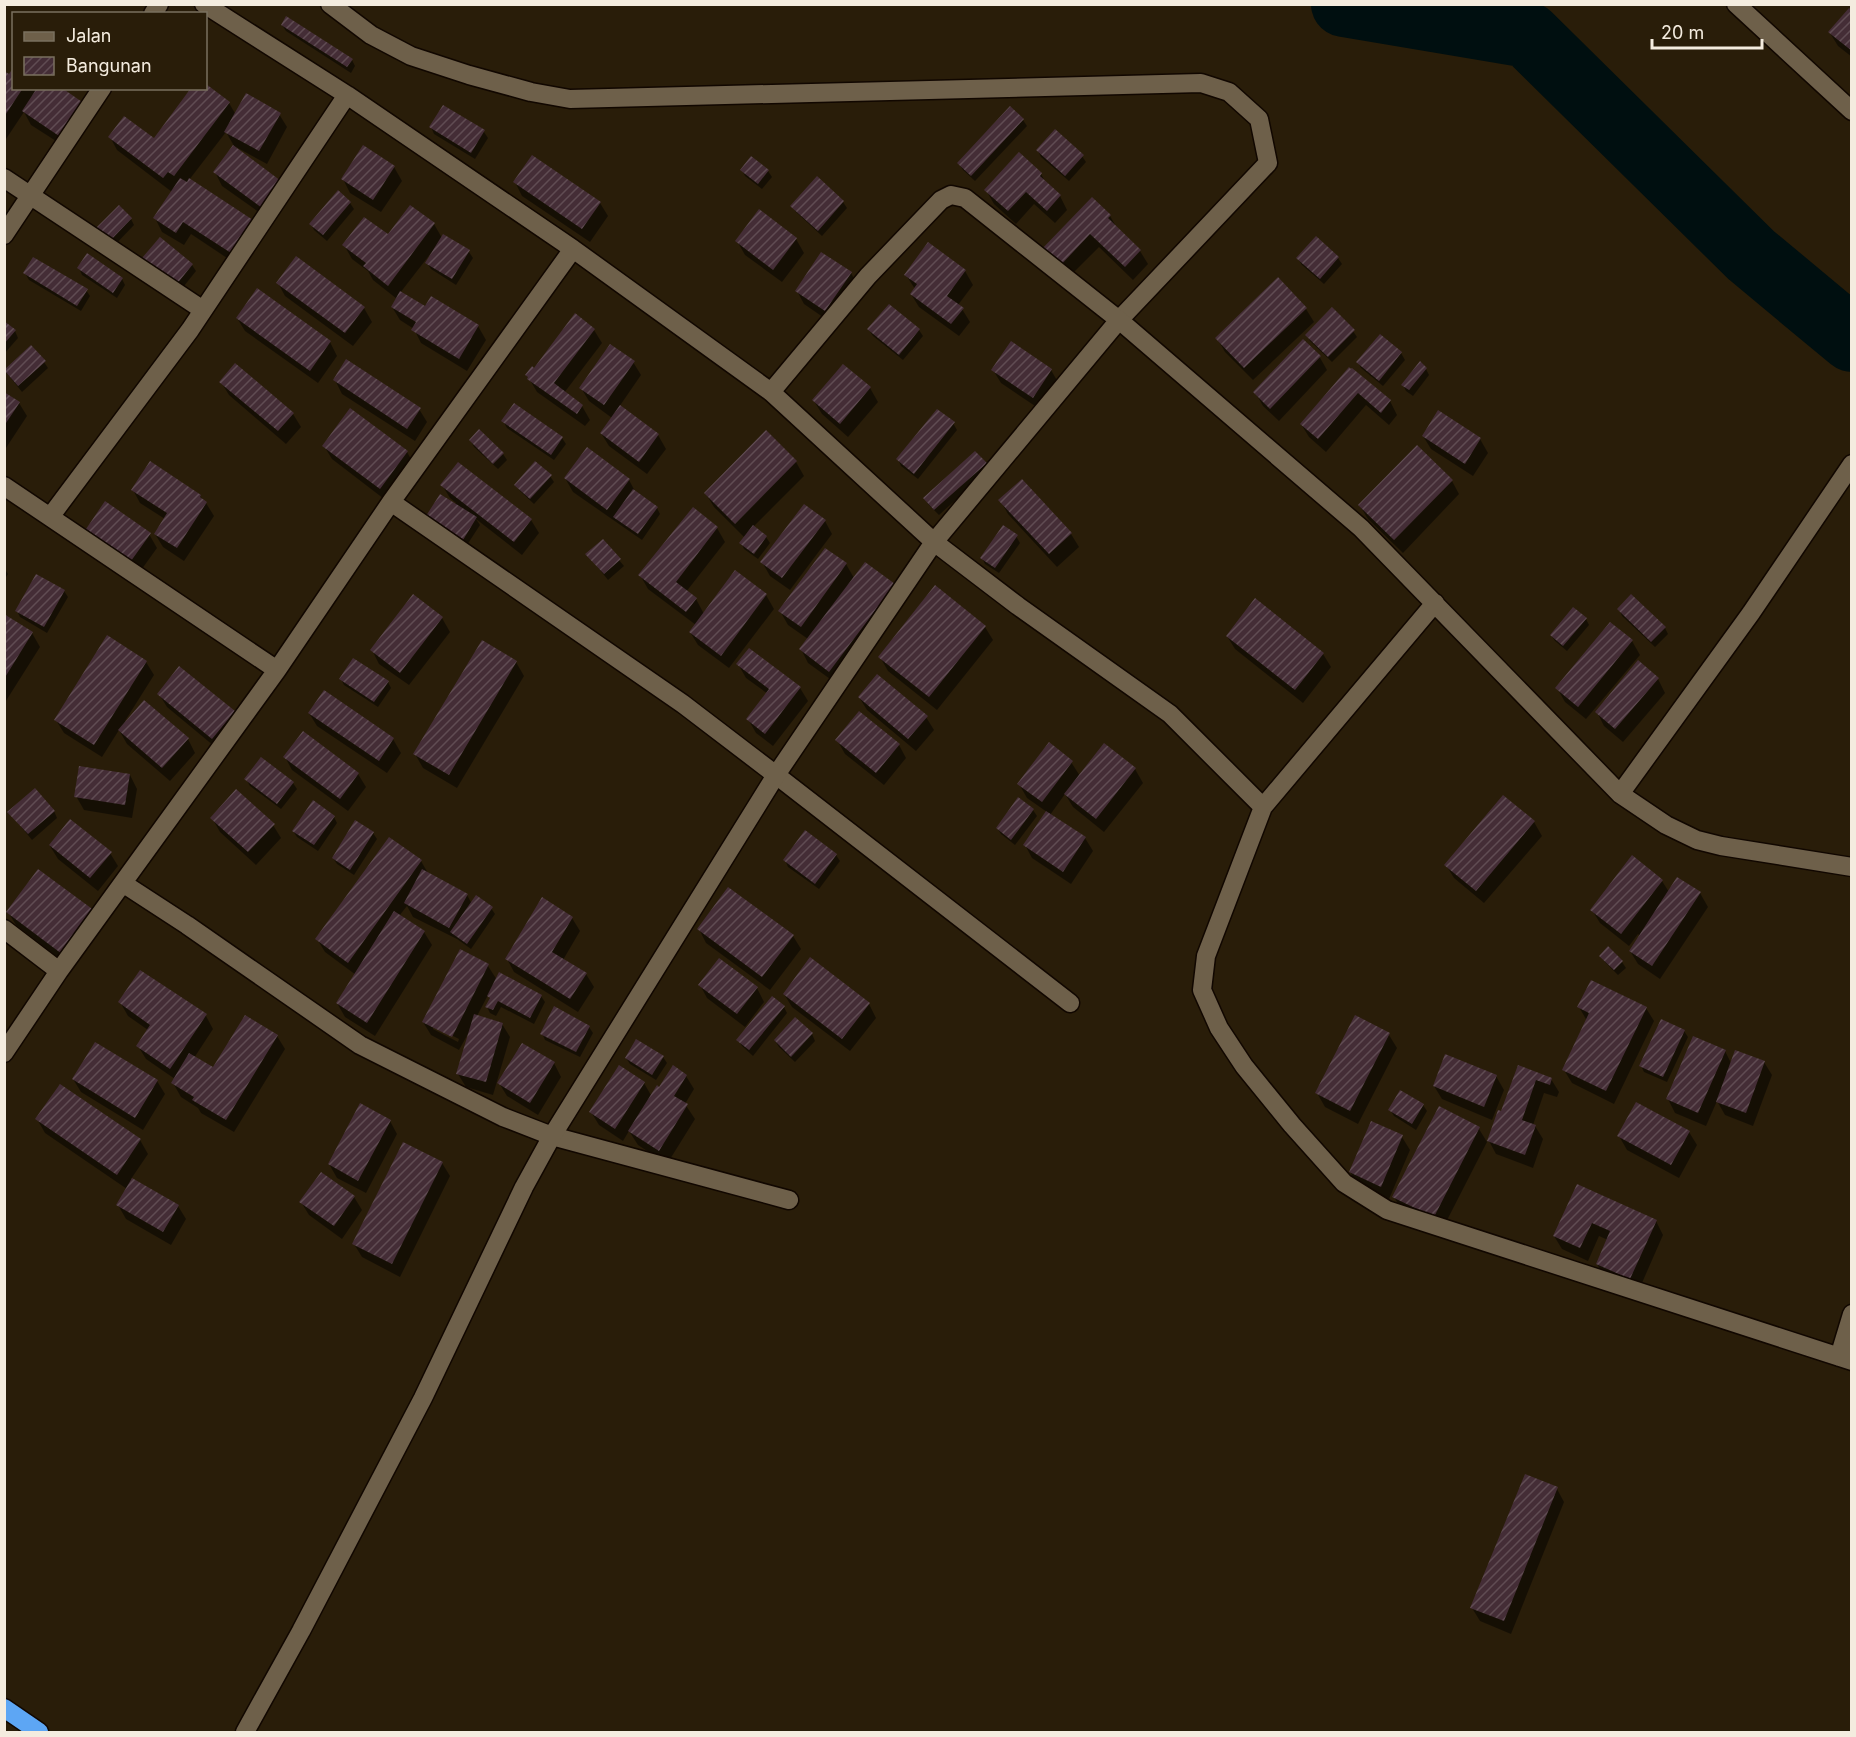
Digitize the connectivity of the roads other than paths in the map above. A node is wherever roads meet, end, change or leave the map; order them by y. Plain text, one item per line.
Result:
1 (204, 4) edge
2 (330, 4) edge
3 (1736, 4) edge
4 (101, 90) edge
5 (347, 95) junction
6 (1851, 111) edge
7 (4, 178) edge
8 (31, 196) junction
9 (4, 236) edge
10 (573, 249) junction
11 (203, 310) junction
12 (1119, 320) junction
13 (771, 392) junction
14 (1851, 464) edge
15 (4, 486) edge
16 (392, 502) junction
17 (50, 517) junction
18 (934, 542) junction
19 (1435, 603) junction
20 (277, 670) junction
21 (776, 775) junction
22 (1620, 794) junction
23 (1263, 807) junction
24 (1851, 867) edge
25 (124, 884) junction
26 (4, 929) edge
27 (59, 971) junction
28 (1070, 1003) dead end
29 (4, 1053) edge
30 (552, 1136) junction
31 (789, 1200) dead end
32 (1851, 1314) edge
33 (1845, 1359) edge
34 (4, 1708) edge
35 (39, 1732) edge
36 (245, 1732) edge

1 - 5 street
2 - 12 street
3 - 6 street
4 - 8 street
5 - 10 street
5 - 11 street
7 - 8 street
8 - 9 street
8 - 11 street
10 - 13 street
10 - 16 street
11 - 17 street
12 - 13 street
12 - 18 street
12 - 19 street
13 - 18 street
14 - 22 street
15 - 17 street
16 - 20 street
16 - 21 street
17 - 20 street
18 - 21 street
18 - 23 street
19 - 22 street
19 - 23 street
20 - 25 street
21 - 28 street
21 - 30 street
22 - 24 street
23 - 33 street
25 - 27 street
25 - 30 street
26 - 27 street
27 - 29 street
30 - 31 street
30 - 36 street
32 - 33 street
34 - 35 highway

